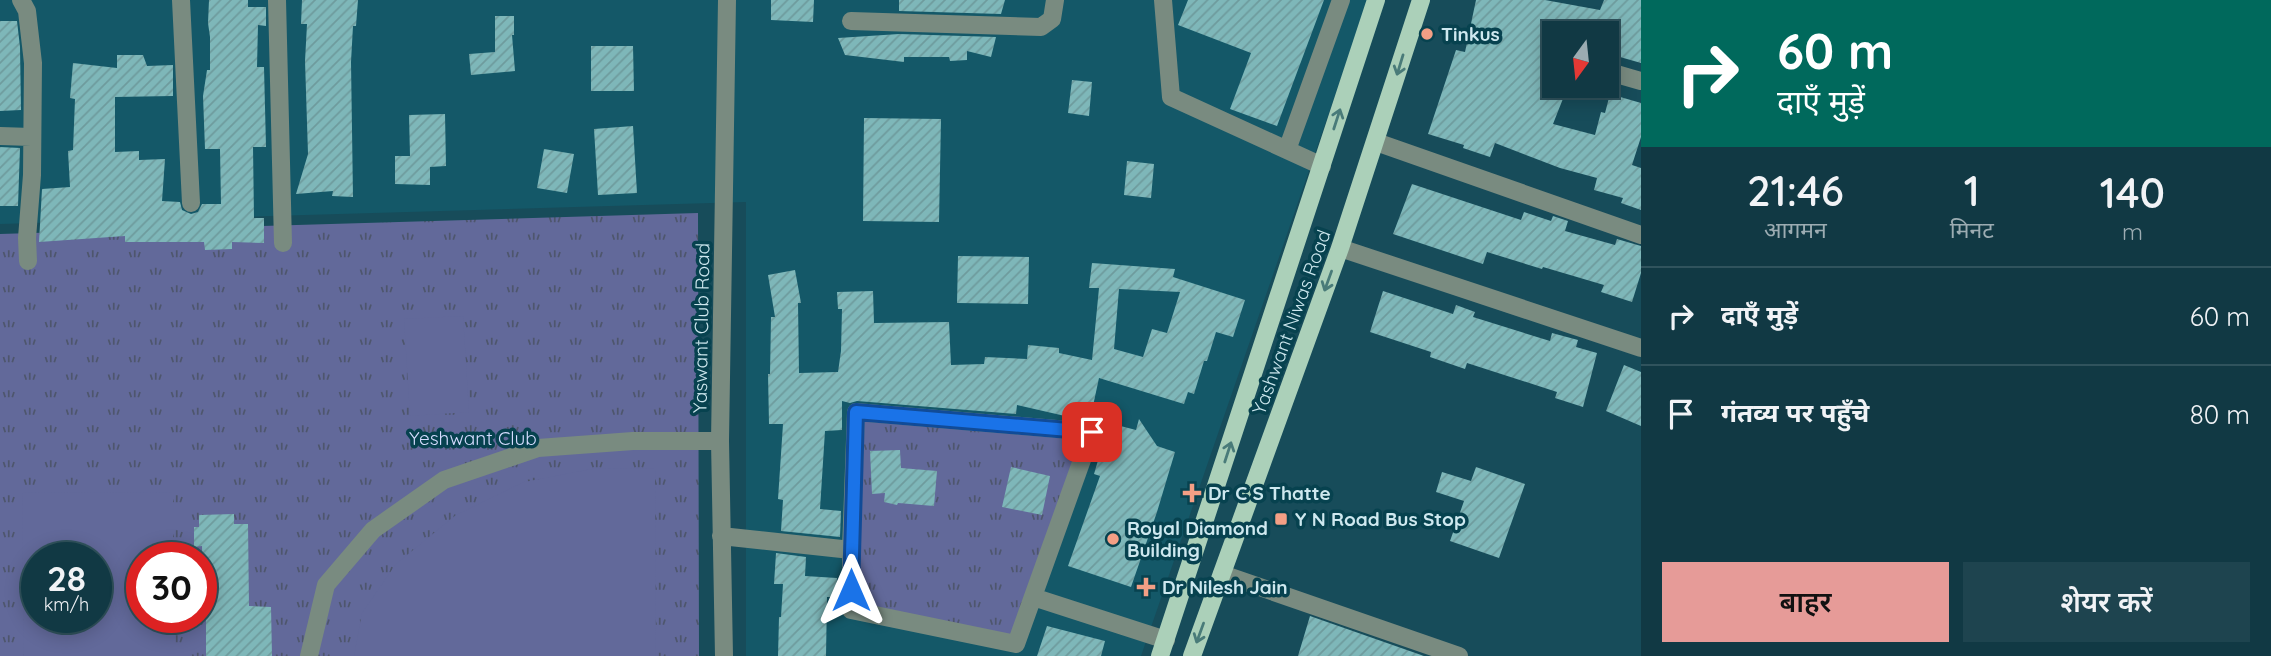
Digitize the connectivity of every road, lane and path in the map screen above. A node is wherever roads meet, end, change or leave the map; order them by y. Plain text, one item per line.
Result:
1 (21, 0) edge
2 (181, 0) edge
3 (277, 0) edge
4 (727, 0) edge
5 (1055, 0) edge
6 (1163, 0) edge
7 (1341, 0) edge
8 (1376, 0) edge
9 (1421, 0) edge
10 (851, 21) dead end
11 (1619, 75) edge
12 (1641, 81) edge
13 (0, 136) edge
14 (31, 137) junction
15 (1376, 142) junction
16 (1287, 150) junction
17 (1322, 166) junction
18 (191, 203) dead end
19 (1641, 235) edge
20 (283, 243) dead end
21 (1340, 248) junction
22 (28, 261) dead end
23 (1641, 348) edge
24 (720, 441) junction
25 (721, 536) junction
26 (851, 550) junction
27 (1222, 574) junction
28 (1032, 597) junction
29 (1163, 648) edge
30 (309, 656) edge
31 (724, 656) edge
32 (1192, 656) edge
33 (1459, 656) edge

1 - 14 street
2 - 18 street
3 - 20 street
4 - 24 street, Yaswant Club Road
5 - 10 street
6 - 16 street
7 - 16 street
17 -> 8 main road, Yashwant Niwas Road
9 -> 15 main road, Yashwant Niwas Road
11 - 12 street
13 - 14 street
14 - 22 street
15 - 19 street
15 - 21 main road, Yashwant Niwas Road
16 - 17 street
29 -> 17 main road, Yashwant Niwas Road
21 - 23 street
21 -> 27 main road, Yashwant Niwas Road
24 - 25 street, Yaswant Club Road
24 - 30 street
25 - 26 street
25 - 31 street, Yaswant Club Road
26 - 28 street
26 - 28 street
27 -> 32 main road, Yashwant Niwas Road
27 - 33 street
28 - 29 street

